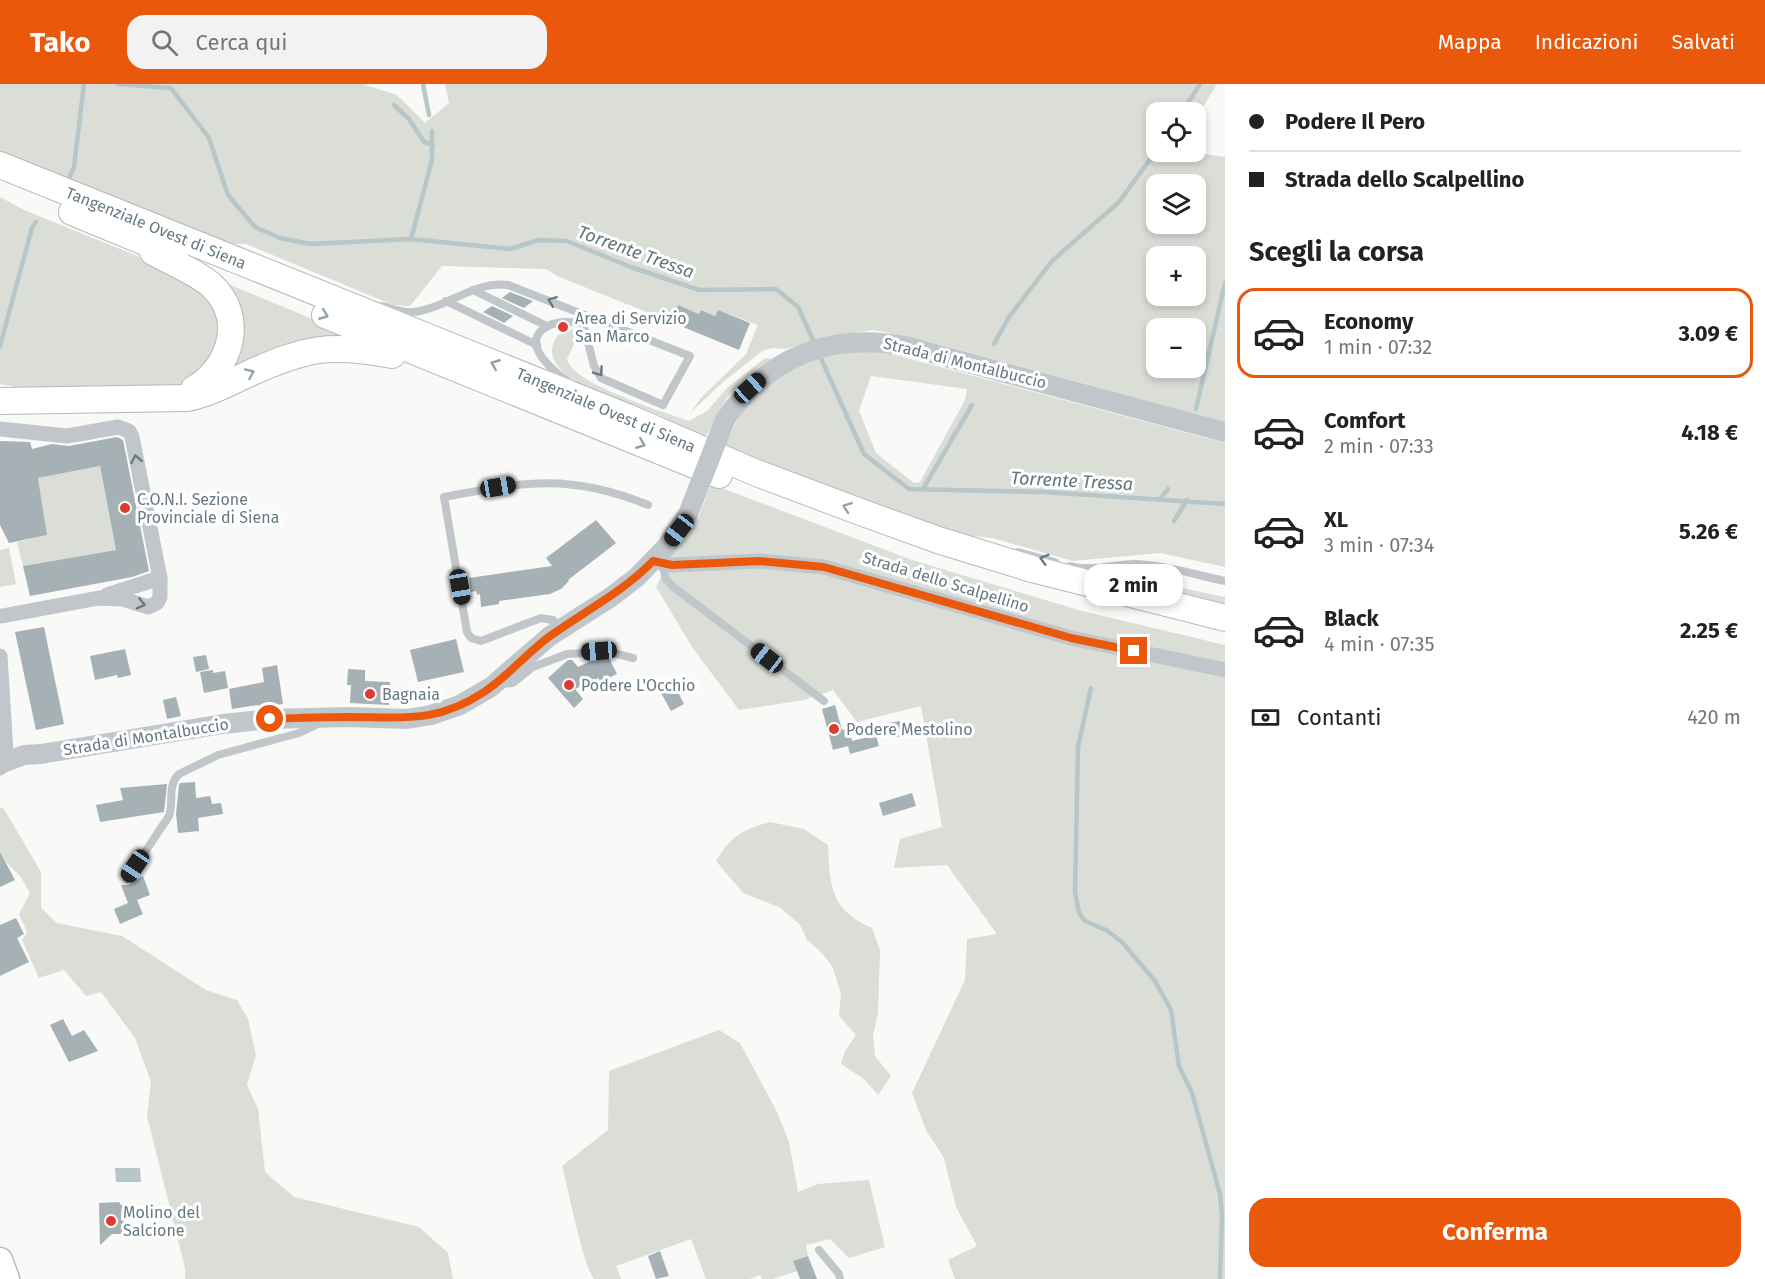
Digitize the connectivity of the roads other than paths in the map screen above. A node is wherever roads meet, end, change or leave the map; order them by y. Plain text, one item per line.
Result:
1 (0, 165) edge
2 (0, 182) edge
3 (114, 230) junction
4 (216, 253) junction
5 (260, 258) dead end
6 (473, 290) junction
7 (446, 301) junction
8 (379, 305) dead end
9 (574, 309) junction
10 (559, 323) junction
11 (548, 326) junction
12 (537, 345) junction
13 (446, 364) junction
14 (7, 397) edge
15 (176, 398) junction
16 (627, 417) junction
17 (0, 429) edge
18 (1225, 432) edge
19 (648, 505) dead end
20 (938, 540) junction
21 (973, 542) dead end
22 (1007, 549) dead end
23 (658, 563) junction
24 (160, 578) junction
25 (1225, 581) edge
26 (99, 598) junction
27 (1225, 618) edge
28 (0, 619) edge
29 (562, 628) junction
30 (1225, 634) edge
31 (0, 656) edge
32 (633, 658) dead end
33 (1225, 670) edge
34 (496, 683) junction
35 (824, 701) dead end
36 (333, 717) junction
37 (5, 740) junction
38 (32, 755) junction
39 (1, 768) edge
40 (127, 879) dead end
41 (819, 1250) dead end
42 (0, 1260) edge
43 (7, 1279) edge
44 (840, 1279) edge

1 - 4 highway, Tangenziale Ovest di Siena
2 - 3 highway, Tangenziale Ovest di Siena
3 -> 13 highway, Tangenziale Ovest di Siena
3 - 15 highway
4 - 5 lane
16 -> 4 highway, Tangenziale Ovest di Siena
6 - 7 lane
9 -> 6 lane
6 - 11 lane
7 - 8 lane
7 - 12 lane
9 - 10 lane
10 -> 9 lane
10 - 11 lane
11 - 12 lane
12 - 16 lane
15 -> 13 highway
13 -> 30 highway, Tangenziale Ovest di Siena
14 - 15 highway
20 -> 16 highway, Tangenziale Ovest di Siena
24 -> 17 street
18 - 23 street, Strada di Montalbuccio, bridge
19 - 29 lane
20 - 21 lane
20 - 27 highway, Tangenziale Ovest di Siena
25 -> 22 lane
23 - 29 street, Strada di Montalbuccio
23 - 33 street, Strada dello Scalpellino
23 - 35 lane
24 - 26 street
26 -> 24 street
26 - 28 street
29 - 34 street, Strada di Montalbuccio
31 - 37 street
32 - 34 lane
34 - 36 street, Strada di Montalbuccio
36 - 38 street, Strada di Montalbuccio
36 - 40 lane
37 - 38 street
37 - 39 street
38 - 39 street, Strada di Montalbuccio
41 - 44 lane
42 - 43 main road

